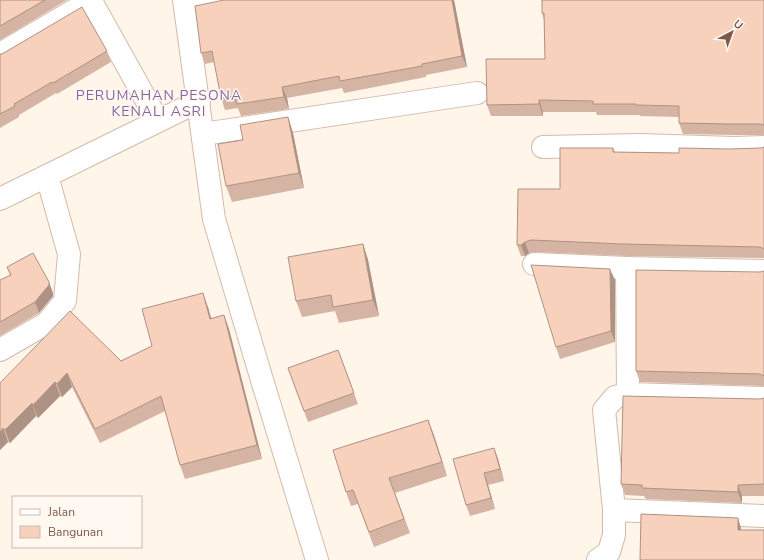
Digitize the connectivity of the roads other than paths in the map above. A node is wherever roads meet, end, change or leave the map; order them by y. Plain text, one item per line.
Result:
1 (91, 0) edge
2 (217, 0) edge
3 (185, 4) edge
4 (0, 54) edge
5 (477, 93) dead end
6 (199, 101) junction
7 (158, 121) junction
8 (203, 134) junction
9 (543, 147) dead end
10 (764, 147) edge
11 (47, 176) junction
12 (0, 199) edge
13 (534, 264) edge
14 (627, 268) junction
15 (764, 271) edge
16 (0, 350) edge
17 (628, 394) junction
18 (764, 398) edge
19 (614, 510) junction
20 (764, 516) edge
21 (317, 560) edge
22 (598, 560) edge

1 - 4 street
1 - 7 street
2 - 3 street
3 - 6 street
5 - 8 street
6 - 7 street
6 - 8 street
7 - 11 street
8 - 21 street
9 - 10 street
11 - 12 street
11 - 16 street
13 - 14 street
14 - 15 street
14 - 17 street
17 - 18 street
17 - 19 street
19 - 20 street
19 - 22 street

